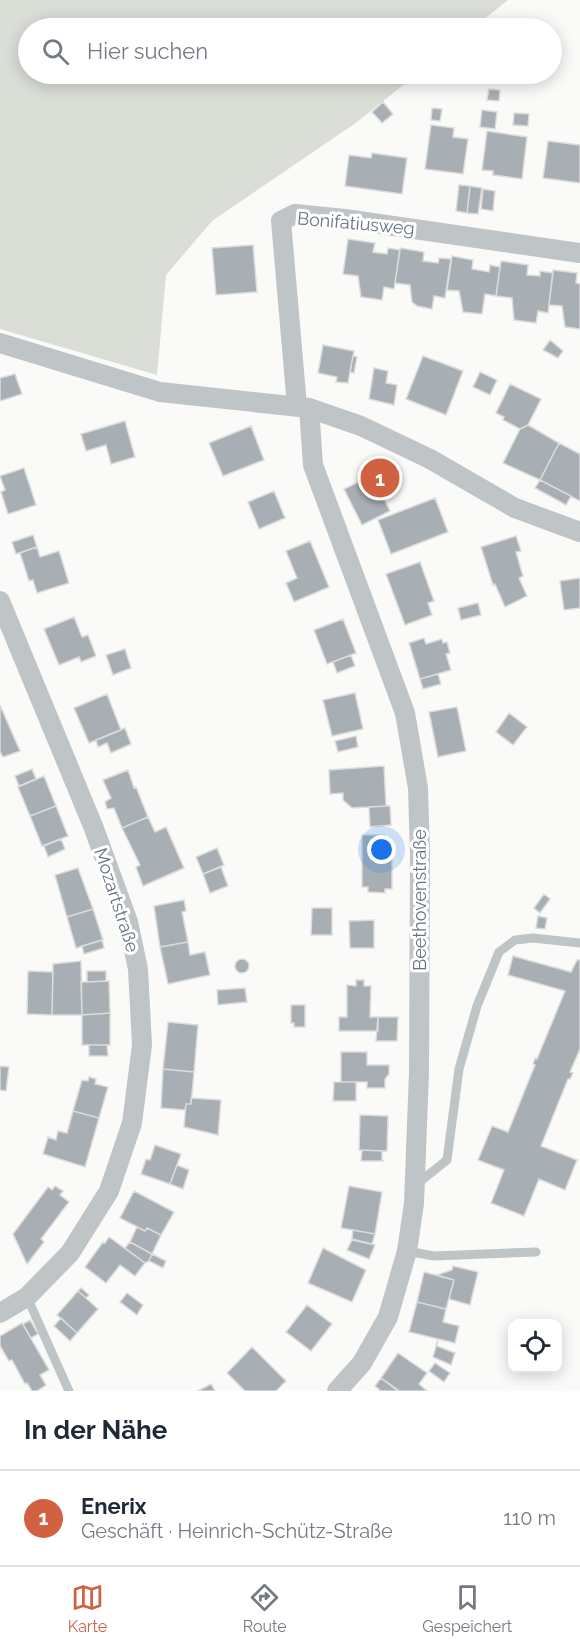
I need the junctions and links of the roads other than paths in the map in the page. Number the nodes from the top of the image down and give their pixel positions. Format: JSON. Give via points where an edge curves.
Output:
{"nodes":[{"id":1,"x":580,"y":253,"type":"edge"},
{"id":2,"x":0,"y":343,"type":"edge"},
{"id":3,"x":303,"y":407,"type":"junction"},
{"id":4,"x":580,"y":532,"type":"edge"},
{"id":5,"x":0,"y":601,"type":"edge"},
{"id":6,"x":580,"y":943,"type":"edge"},
{"id":7,"x":415,"y":1186,"type":"junction"},
{"id":8,"x":407,"y":1251,"type":"junction"},
{"id":9,"x":536,"y":1252,"type":"dead end"},
{"id":10,"x":27,"y":1297,"type":"junction"},
{"id":11,"x":0,"y":1313,"type":"edge"},
{"id":12,"x":69,"y":1391,"type":"edge"},
{"id":13,"x":337,"y":1391,"type":"edge"}],
"edges":[{"from":1,"to":3,"type":"street","name":"Bonifatiusweg","via":[[345,219],[295,214],[281,221]]},
{"from":2,"to":3,"type":"street","via":[[160,392]]},
{"from":3,"to":4,"type":"street","via":[[361,426],[420,454],[514,508]]},
{"from":3,"to":7,"type":"street","name":"Beethovenstraße","via":[[313,465],[405,713],[418,788],[420,973]]},
{"from":5,"to":10,"type":"street","name":"Mozartstraße","via":[[93,826],[128,922],[138,969],[142,1045],[132,1123],[109,1191],[70,1253]]},
{"from":6,"to":7,"type":"lane","via":[[514,940],[499,952],[477,1006],[459,1070],[447,1160]]},
{"from":7,"to":8,"type":"street","name":"Beethovenstraße"},
{"from":8,"to":9,"type":"lane","via":[[434,1256]]},
{"from":8,"to":13,"type":"street","name":"Beethovenstraße","via":[[388,1317],[362,1363]]},
{"from":10,"to":11,"type":"street","name":"Mozartstraße"},
{"from":10,"to":12,"type":"lane"}]}
